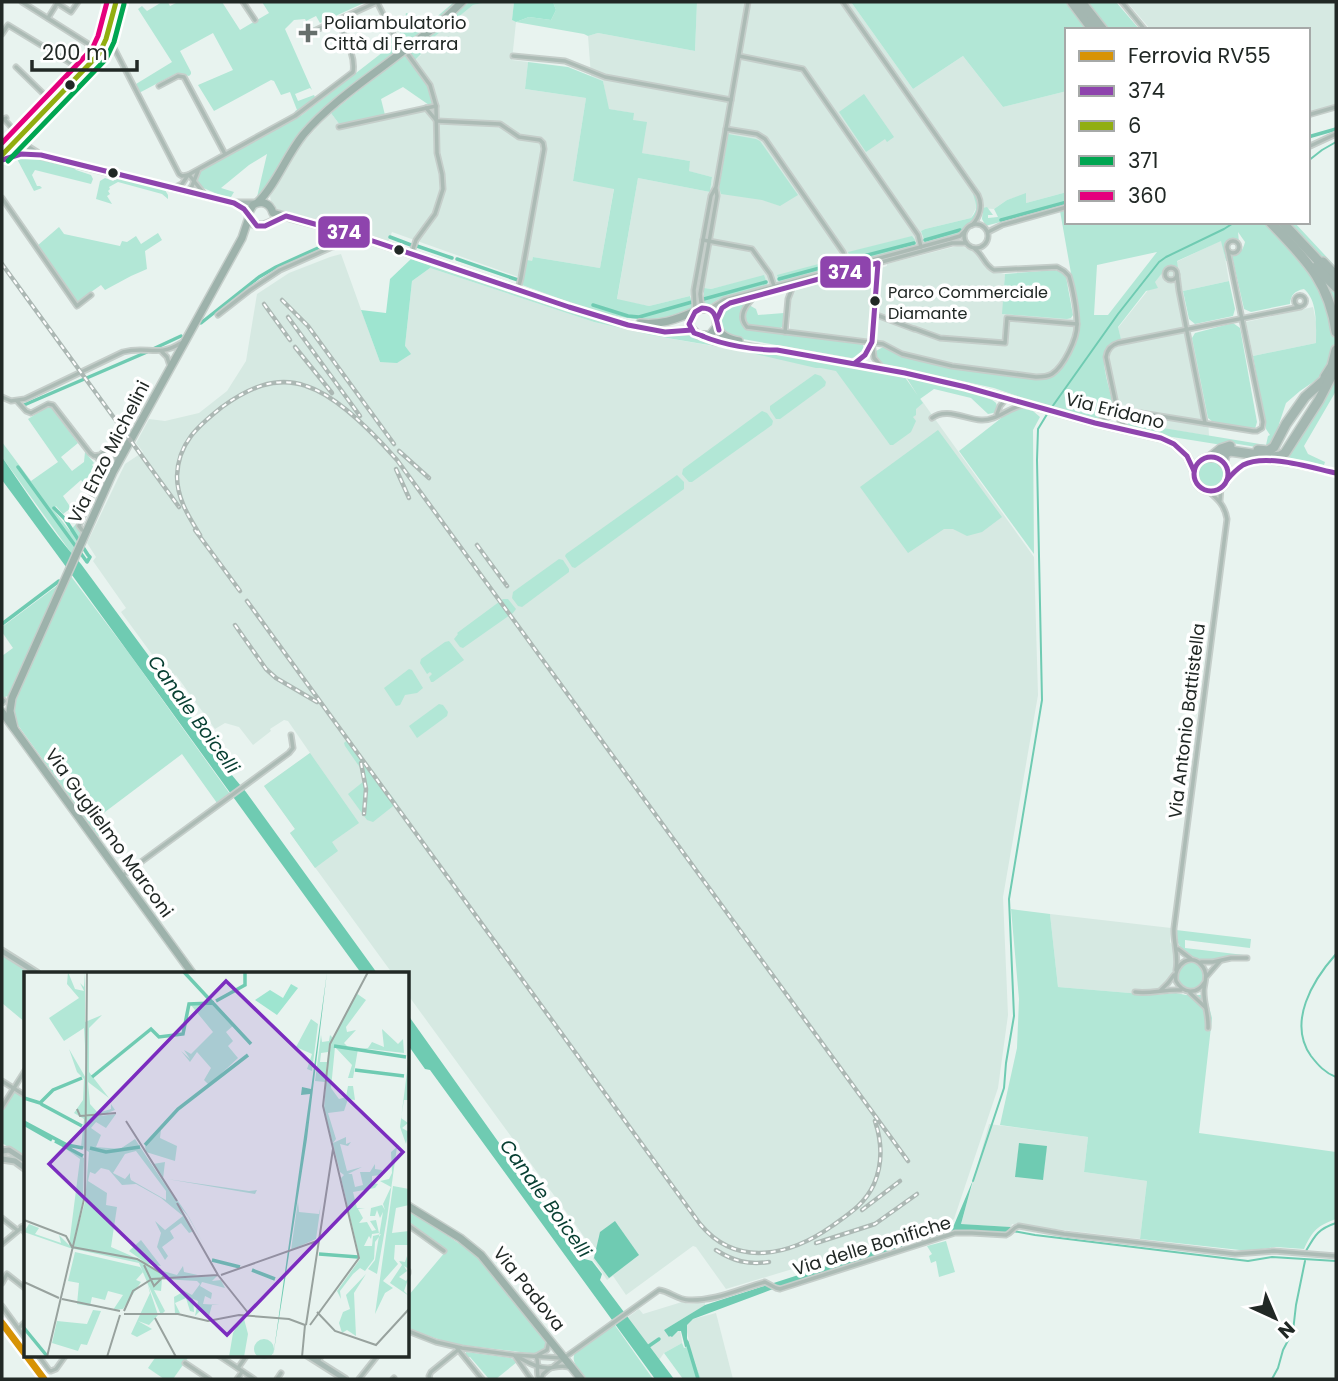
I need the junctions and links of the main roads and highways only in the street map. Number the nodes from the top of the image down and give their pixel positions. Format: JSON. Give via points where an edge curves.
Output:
{"nodes":[{"id":1,"x":114,"y":2,"type":"edge"},
{"id":2,"x":1072,"y":2,"type":"edge"},
{"id":3,"x":1081,"y":2,"type":"edge"},
{"id":4,"x":462,"y":3,"type":"edge"},
{"id":5,"x":1092,"y":28,"type":"edge"},
{"id":6,"x":1101,"y":28,"type":"edge"},
{"id":7,"x":28,"y":129,"type":"junction"},
{"id":8,"x":14,"y":143,"type":"junction"},
{"id":9,"x":27,"y":146,"type":"junction"},
{"id":10,"x":27,"y":153,"type":"junction"},
{"id":11,"x":2,"y":155,"type":"edge"},
{"id":12,"x":41,"y":155,"type":"junction"},
{"id":13,"x":2,"y":160,"type":"edge"},
{"id":14,"x":272,"y":184,"type":"junction"},
{"id":15,"x":234,"y":203,"type":"junction"},
{"id":16,"x":257,"y":203,"type":"junction"},
{"id":17,"x":271,"y":210,"type":"junction"},
{"id":18,"x":249,"y":215,"type":"junction"},
{"id":19,"x":286,"y":216,"type":"junction"},
{"id":20,"x":270,"y":222,"type":"junction"},
{"id":21,"x":1274,"y":224,"type":"edge"},
{"id":22,"x":1274,"y":224,"type":"edge"},
{"id":23,"x":1284,"y":224,"type":"edge"},
{"id":24,"x":259,"y":226,"type":"junction"},
{"id":25,"x":242,"y":238,"type":"junction"},
{"id":26,"x":1336,"y":277,"type":"edge"},
{"id":27,"x":1336,"y":287,"type":"edge"},
{"id":28,"x":695,"y":311,"type":"junction"},
{"id":29,"x":608,"y":318,"type":"junction"},
{"id":30,"x":717,"y":323,"type":"junction"},
{"id":31,"x":692,"y":330,"type":"junction"},
{"id":32,"x":1336,"y":332,"type":"edge"},
{"id":33,"x":702,"y":336,"type":"junction"},
{"id":34,"x":777,"y":350,"type":"junction"},
{"id":35,"x":1336,"y":350,"type":"edge"},
{"id":36,"x":1335,"y":374,"type":"edge"},
{"id":37,"x":1323,"y":380,"type":"junction"},
{"id":38,"x":1270,"y":450,"type":"junction"},
{"id":39,"x":1187,"y":456,"type":"junction"},
{"id":40,"x":1207,"y":458,"type":"junction"},
{"id":41,"x":1223,"y":463,"type":"junction"},
{"id":42,"x":1237,"y":469,"type":"junction"},
{"id":43,"x":1194,"y":471,"type":"junction"},
{"id":44,"x":1336,"y":473,"type":"edge"},
{"id":45,"x":1227,"y":480,"type":"junction"},
{"id":46,"x":4,"y":704,"type":"edge"},
{"id":47,"x":13,"y":728,"type":"junction"},
{"id":48,"x":2,"y":951,"type":"edge"},
{"id":49,"x":35,"y":972,"type":"edge"},
{"id":50,"x":191,"y":972,"type":"edge"},
{"id":51,"x":6,"y":1149,"type":"edge"},
{"id":52,"x":2,"y":1159,"type":"edge"},
{"id":53,"x":10,"y":1159,"type":"junction"},
{"id":54,"x":24,"y":1160,"type":"edge"},
{"id":55,"x":24,"y":1168,"type":"edge"},
{"id":56,"x":410,"y":1207,"type":"edge"},
{"id":57,"x":309,"y":1356,"type":"edge"},
{"id":58,"x":314,"y":1356,"type":"edge"},
{"id":59,"x":318,"y":1361,"type":"junction"},
{"id":60,"x":345,"y":1379,"type":"edge"},
{"id":61,"x":581,"y":1379,"type":"edge"}],
"edges":[{"from":1,"to":7,"type":"main road","via":[[100,52]]},
{"from":2,"to":5,"type":"highway"},
{"from":3,"to":6,"type":"highway"},
{"from":4,"to":14,"type":"main road","bridge":true,"via":[[312,126]]},
{"from":7,"to":8,"type":"main road"},
{"from":7,"to":9,"type":"main road"},
{"from":8,"to":9,"type":"main road"},
{"from":8,"to":10,"type":"main road"},
{"from":8,"to":11,"type":"main road"},
{"from":9,"to":12,"type":"main road"},
{"from":10,"to":12,"type":"main road"},
{"from":10,"to":13,"type":"main road"},
{"from":12,"to":15,"type":"main road"},
{"from":14,"to":16,"type":"main road"},
{"from":14,"to":17,"type":"main road"},
{"from":15,"to":16,"type":"main road"},
{"from":15,"to":18,"type":"main road"},
{"from":16,"to":17,"type":"main road","via":[[265,203]]},
{"from":16,"to":18,"type":"main road"},
{"from":17,"to":19,"type":"main road"},
{"from":17,"to":20,"type":"main road"},
{"from":18,"to":24,"type":"main road"},
{"from":18,"to":25,"type":"main road","name":"Via Enzo Michelini"},
{"from":19,"to":20,"type":"main road"},
{"from":19,"to":29,"type":"main road","via":[[412,251]]},
{"from":20,"to":24,"type":"main road"},
{"from":21,"to":27,"type":"highway"},
{"from":22,"to":32,"type":"highway","via":[[1319,279]]},
{"from":23,"to":26,"type":"highway"},
{"from":24,"to":25,"type":"main road","name":"Via Enzo Michelini"},
{"from":25,"to":46,"type":"main road","name":"Via Enzo Michelini","via":[[129,440],[17,687]]},
{"from":28,"to":29,"type":"main road","via":[[654,324]]},
{"from":28,"to":30,"type":"main road","name":"Via Eridano","via":[[707,309],[716,315]]},
{"from":28,"to":31,"type":"main road","via":[[690,320]]},
{"from":29,"to":31,"type":"main road","via":[[661,331]]},
{"from":30,"to":33,"type":"main road","via":[[710,335]]},
{"from":30,"to":34,"type":"main road","name":"Via Eridano","via":[[726,337]]},
{"from":31,"to":33,"type":"main road","name":"Via Eridano"},
{"from":33,"to":34,"type":"main road","name":"Via Eridano"},
{"from":34,"to":39,"type":"main road","name":"Via Eridano","via":[[929,378],[1168,440]]},
{"from":35,"to":37,"type":"highway"},
{"from":36,"to":37,"type":"highway"},
{"from":36,"to":38,"type":"highway","via":[[1295,427]]},
{"from":36,"to":41,"type":"highway","via":[[1283,455],[1230,450]]},
{"from":37,"to":38,"type":"highway","via":[[1301,401]]},
{"from":38,"to":40,"type":"highway","via":[[1227,446]]},
{"from":39,"to":40,"type":"main road","name":"Via Eridano"},
{"from":39,"to":43,"type":"main road"},
{"from":40,"to":41,"type":"main road","name":"Via Eridano"},
{"from":40,"to":43,"type":"main road"},
{"from":41,"to":42,"type":"main road","name":"Via Eridano"},
{"from":41,"to":45,"type":"main road"},
{"from":42,"to":44,"type":"main road","via":[[1270,462]]},
{"from":42,"to":45,"type":"main road"},
{"from":43,"to":45,"type":"main road","via":[[1196,484],[1208,491],[1221,488]]},
{"from":46,"to":47,"type":"main road","name":"Via Guglielmo Marconi"},
{"from":46,"to":47,"type":"main road","name":"Via Enzo Michelini"},
{"from":47,"to":50,"type":"main road","name":"Via Guglielmo Marconi"},
{"from":48,"to":49,"type":"main road"},
{"from":51,"to":53,"type":"main road"},
{"from":51,"to":54,"type":"main road"},
{"from":52,"to":53,"type":"main road"},
{"from":53,"to":55,"type":"main road"},
{"from":56,"to":61,"type":"main road","name":"Via Padova","via":[[478,1252]]},
{"from":57,"to":59,"type":"main road"},
{"from":58,"to":59,"type":"main road"},
{"from":59,"to":60,"type":"main road"}]}
